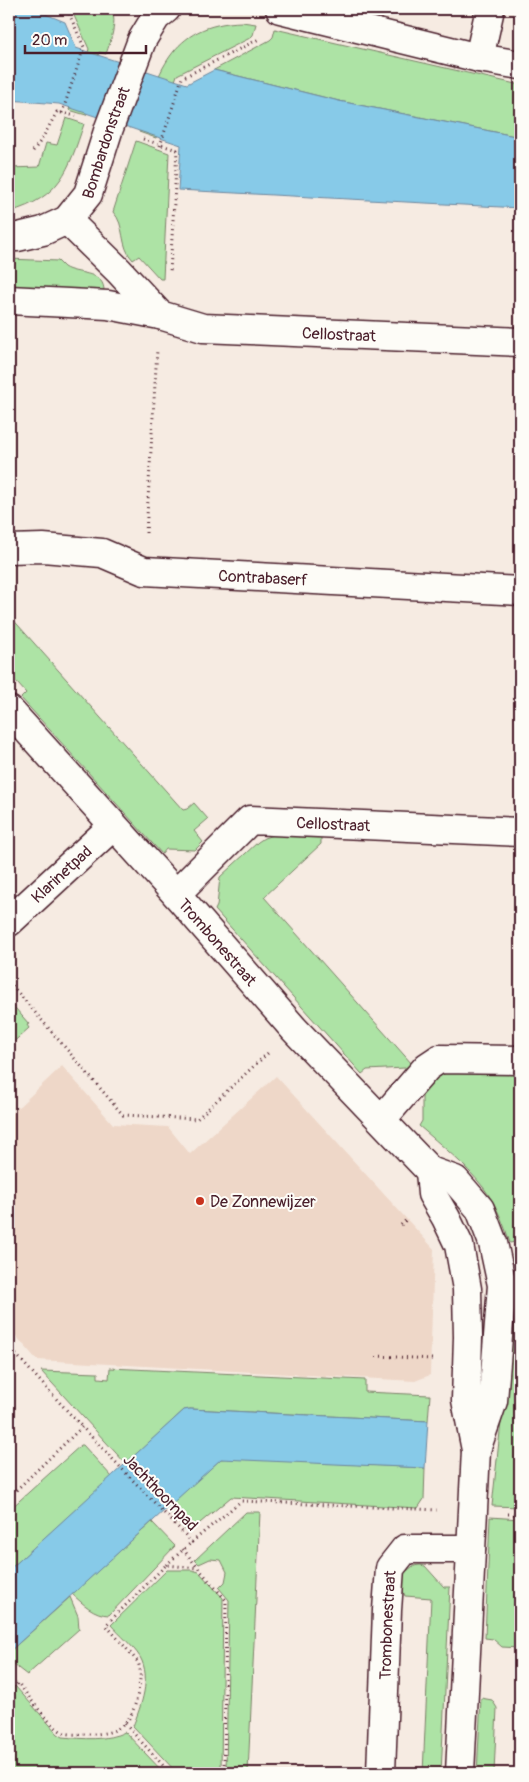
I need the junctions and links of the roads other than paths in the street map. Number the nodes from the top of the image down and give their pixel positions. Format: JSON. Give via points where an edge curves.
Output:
{"nodes":[{"id":1,"x":280,"y":9,"type":"edge"},
{"id":2,"x":490,"y":9,"type":"edge"},
{"id":3,"x":157,"y":11,"type":"edge"},
{"id":4,"x":479,"y":58,"type":"junction"},
{"id":5,"x":520,"y":65,"type":"edge"},
{"id":6,"x":67,"y":220,"type":"junction"},
{"id":7,"x":9,"y":237,"type":"edge"},
{"id":8,"x":9,"y":300,"type":"edge"},
{"id":9,"x":160,"y":315,"type":"junction"},
{"id":10,"x":520,"y":342,"type":"edge"},
{"id":11,"x":9,"y":549,"type":"edge"},
{"id":12,"x":520,"y":590,"type":"edge"},
{"id":13,"x":9,"y":710,"type":"edge"},
{"id":14,"x":113,"y":826,"type":"junction"},
{"id":15,"x":520,"y":832,"type":"edge"},
{"id":16,"x":176,"y":894,"type":"junction"},
{"id":17,"x":9,"y":922,"type":"edge"},
{"id":18,"x":520,"y":1060,"type":"edge"},
{"id":19,"x":382,"y":1120,"type":"junction"},
{"id":20,"x":471,"y":1549,"type":"junction"},
{"id":21,"x":381,"y":1773,"type":"edge"},
{"id":22,"x":460,"y":1773,"type":"edge"}],
"edges":[{"from":1,"to":4,"type":"street"},
{"from":2,"to":4,"type":"street"},
{"from":3,"to":6,"type":"street","name":"Bombardonstraat","via":[[133,61],[88,194]]},
{"from":4,"to":5,"type":"street"},
{"from":6,"to":7,"type":"street","name":"Bombardonstraat","via":[[43,231]]},
{"from":6,"to":9,"type":"street"},
{"from":8,"to":9,"type":"street","name":"Cellostraat","via":[[108,306]]},
{"from":9,"to":10,"type":"street","name":"Cellostraat","via":[[203,328]]},
{"from":11,"to":12,"type":"street","name":"Contrabaserf","via":[[102,553],[144,571]]},
{"from":13,"to":14,"type":"street","name":"Trombonestraat"},
{"from":14,"to":16,"type":"street","name":"Trombonestraat"},
{"from":14,"to":17,"type":"street","name":"Klarinetpad"},
{"from":15,"to":16,"type":"street","name":"Cellostraat","via":[[250,820]]},
{"from":16,"to":19,"type":"street","name":"Trombonestraat","via":[[294,1029]]},
{"from":18,"to":19,"type":"street","via":[[439,1059],[427,1067]]},
{"from":19,"to":20,"type":"street","name":"Trombonestraat","via":[[430,1172],[455,1180],[480,1209],[494,1243],[502,1286],[493,1401],[476,1450]]},
{"from":20,"to":21,"type":"street","name":"Trombonestraat","via":[[406,1548],[390,1568]]},
{"from":20,"to":22,"type":"street","name":"Trombonestraat"}]}
